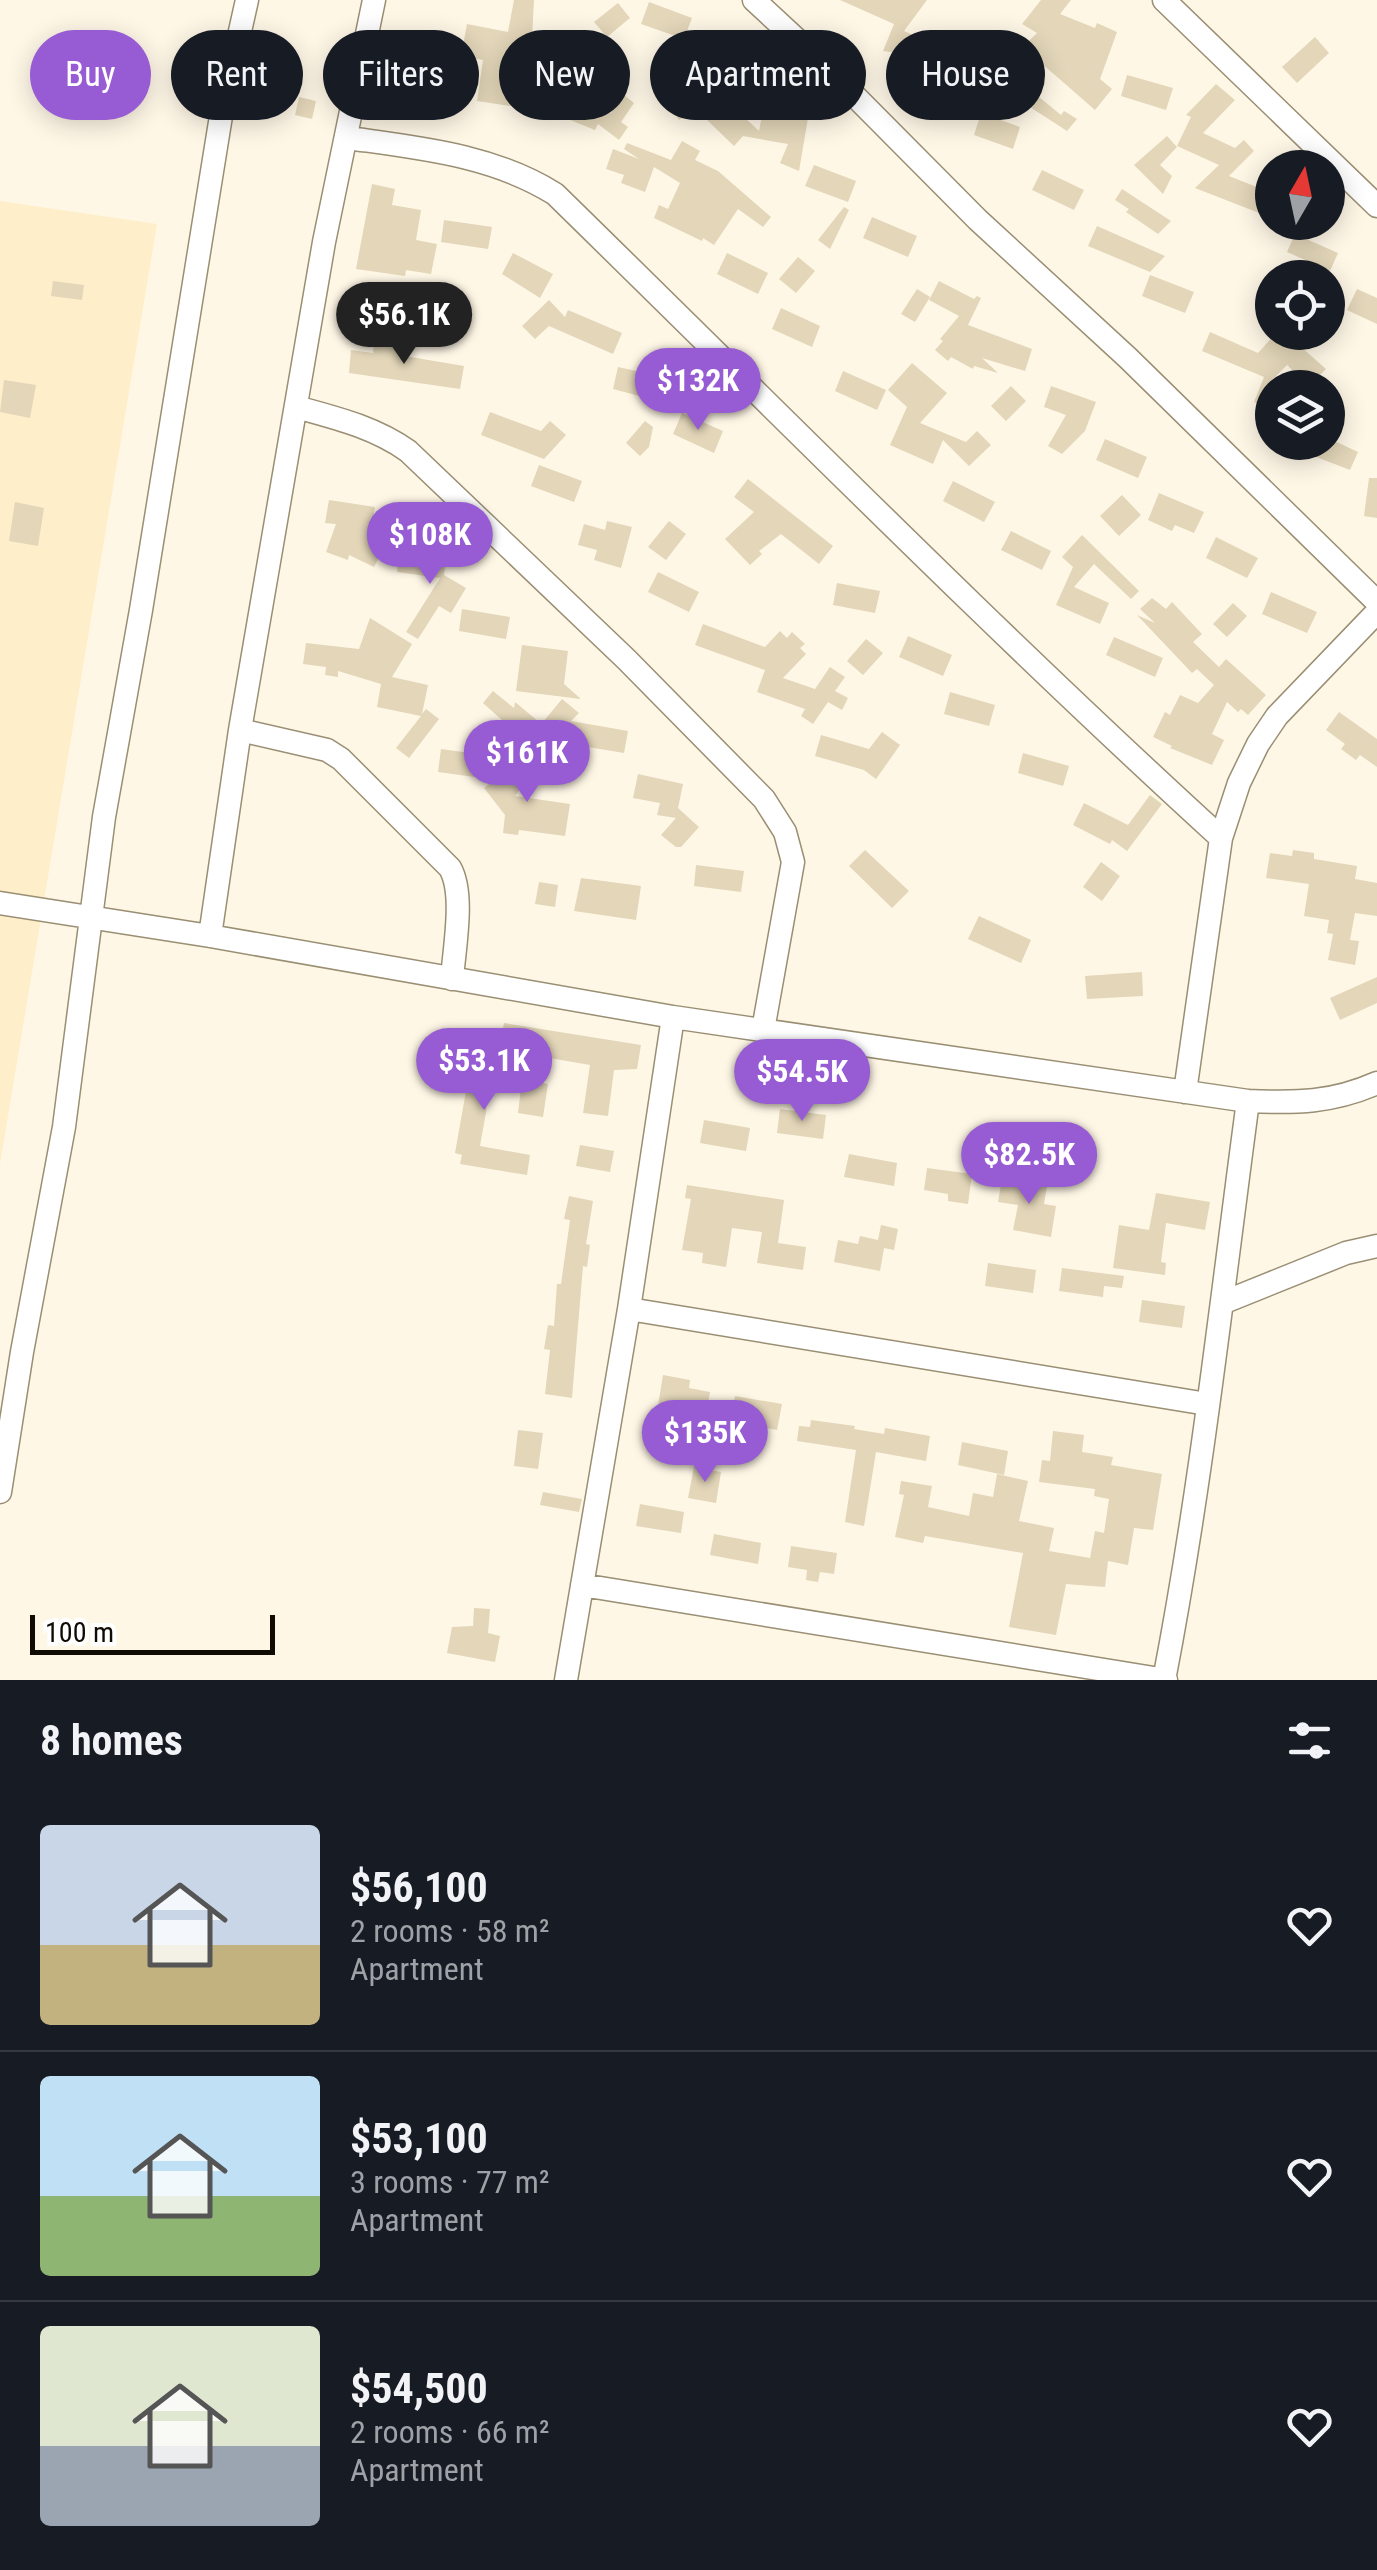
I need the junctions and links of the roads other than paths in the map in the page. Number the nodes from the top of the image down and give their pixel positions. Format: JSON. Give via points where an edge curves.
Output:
{"nodes":[{"id":1,"x":247,"y":0,"type":"edge"},
{"id":2,"x":374,"y":0,"type":"edge"},
{"id":3,"x":754,"y":0,"type":"edge"},
{"id":4,"x":1164,"y":0,"type":"edge"},
{"id":5,"x":348,"y":138,"type":"junction"},
{"id":6,"x":1377,"y":206,"type":"edge"},
{"id":7,"x":296,"y":408,"type":"junction"},
{"id":8,"x":1377,"y":602,"type":"edge"},
{"id":9,"x":1377,"y":612,"type":"edge"},
{"id":10,"x":240,"y":730,"type":"junction"},
{"id":11,"x":1222,"y":838,"type":"junction"},
{"id":12,"x":0,"y":903,"type":"edge"},
{"id":13,"x":93,"y":918,"type":"junction"},
{"id":14,"x":210,"y":936,"type":"junction"},
{"id":15,"x":452,"y":980,"type":"junction"},
{"id":16,"x":672,"y":1016,"type":"junction"},
{"id":17,"x":764,"y":1030,"type":"junction"},
{"id":18,"x":1377,"y":1083,"type":"edge"},
{"id":19,"x":1185,"y":1092,"type":"junction"},
{"id":20,"x":1347,"y":1096,"type":"junction"},
{"id":21,"x":1377,"y":1096,"type":"edge"},
{"id":22,"x":1248,"y":1101,"type":"junction"},
{"id":23,"x":1377,"y":1246,"type":"edge"},
{"id":24,"x":1222,"y":1303,"type":"junction"},
{"id":25,"x":629,"y":1309,"type":"junction"},
{"id":26,"x":1207,"y":1404,"type":"junction"},
{"id":27,"x":0,"y":1492,"type":"edge"},
{"id":28,"x":582,"y":1585,"type":"junction"},
{"id":29,"x":1008,"y":1656,"type":"junction"},
{"id":30,"x":566,"y":1680,"type":"edge"},
{"id":31,"x":1006,"y":1680,"type":"edge"},
{"id":32,"x":1165,"y":1680,"type":"edge"}],
"edges":[{"from":1,"to":13,"type":"street","via":[[221,116]]},
{"from":2,"to":5,"type":"street"},
{"from":3,"to":8,"type":"street"},
{"from":4,"to":6,"type":"street"},
{"from":5,"to":7,"type":"street"},
{"from":5,"to":11,"type":"street","via":[[486,162],[555,194],[793,431]]},
{"from":7,"to":10,"type":"street"},
{"from":7,"to":17,"type":"street","via":[[362,426],[408,451],[764,799],[786,832],[793,862]]},
{"from":9,"to":11,"type":"street","via":[[1277,716],[1239,784]]},
{"from":10,"to":14,"type":"street"},
{"from":10,"to":15,"type":"street","via":[[342,758],[450,868],[458,894]]},
{"from":11,"to":19,"type":"street"},
{"from":12,"to":13,"type":"street"},
{"from":13,"to":14,"type":"street"},
{"from":13,"to":27,"type":"street"},
{"from":14,"to":15,"type":"street"},
{"from":15,"to":16,"type":"street"},
{"from":16,"to":17,"type":"street"},
{"from":16,"to":25,"type":"street"},
{"from":17,"to":19,"type":"street"},
{"from":18,"to":20,"type":"street"},
{"from":19,"to":22,"type":"street"},
{"from":20,"to":21,"type":"street"},
{"from":20,"to":22,"type":"street"},
{"from":22,"to":24,"type":"street"},
{"from":23,"to":24,"type":"street","via":[[1346,1252]]},
{"from":24,"to":26,"type":"street"},
{"from":25,"to":26,"type":"street"},
{"from":25,"to":28,"type":"street"},
{"from":26,"to":32,"type":"street"},
{"from":28,"to":29,"type":"street"},
{"from":28,"to":30,"type":"street"},
{"from":29,"to":31,"type":"street"},
{"from":29,"to":32,"type":"street"}]}
